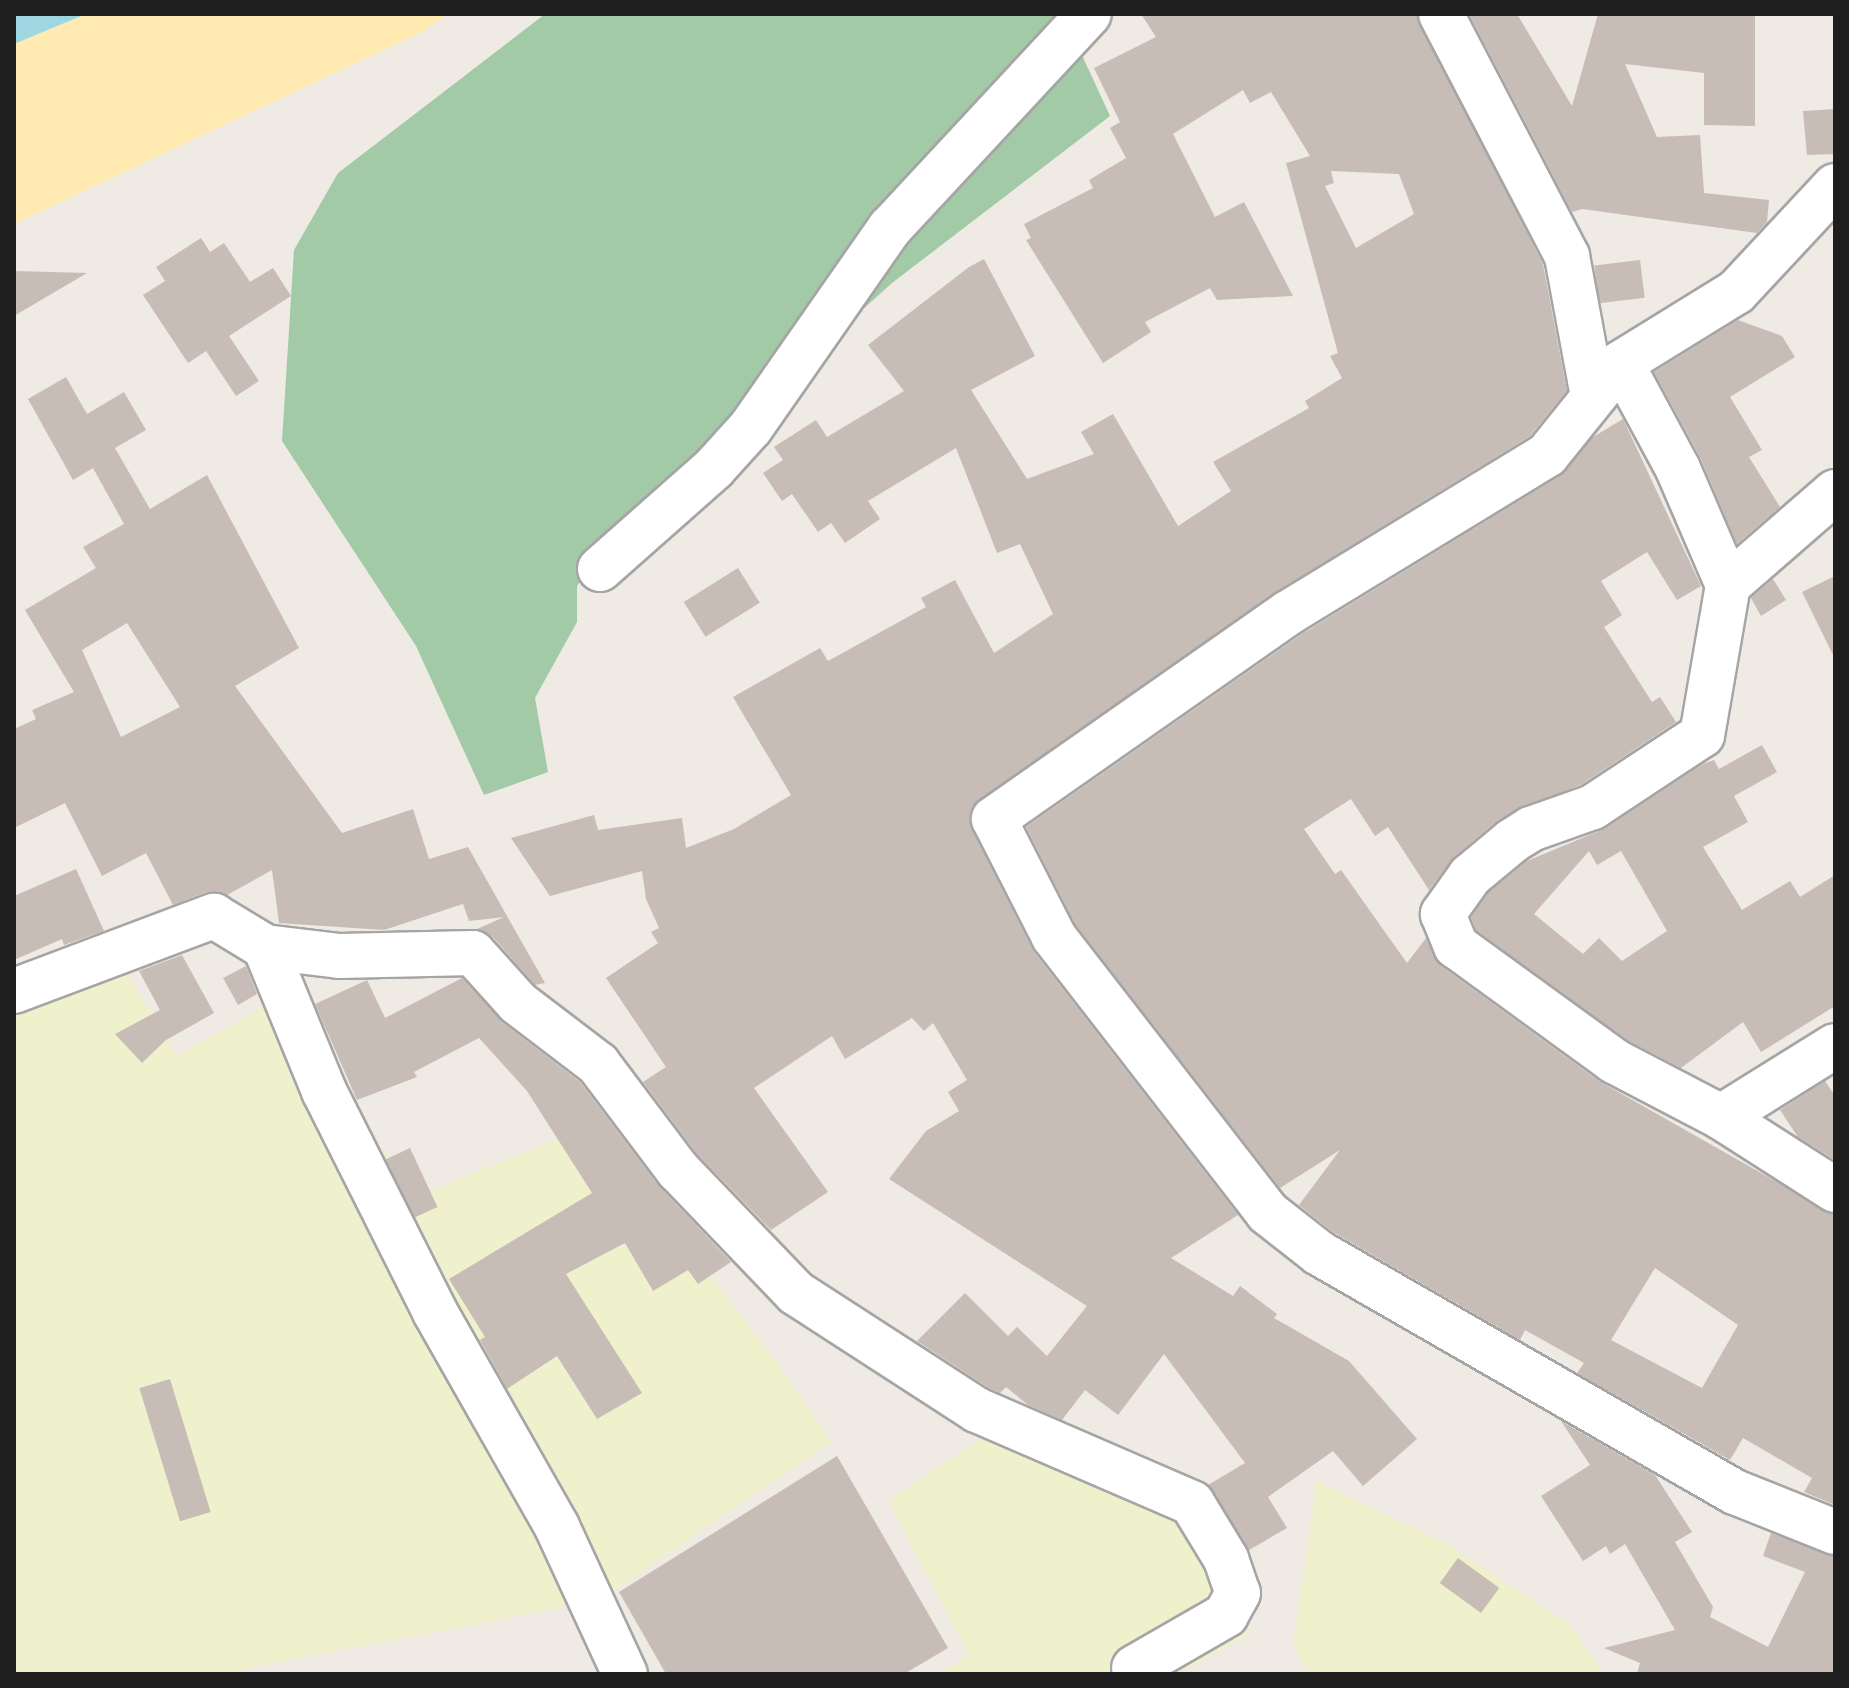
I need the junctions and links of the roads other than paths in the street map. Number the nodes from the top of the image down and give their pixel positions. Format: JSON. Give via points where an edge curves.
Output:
{"nodes":[{"id":1,"x":1089,"y":14,"type":"edge"},
{"id":2,"x":1441,"y":14,"type":"edge"},
{"id":3,"x":1835,"y":186,"type":"edge"},
{"id":4,"x":1621,"y":363,"type":"junction"},
{"id":5,"x":1593,"y":396,"type":"junction"},
{"id":6,"x":1835,"y":492,"type":"edge"},
{"id":7,"x":600,"y":569,"type":"dead end"},
{"id":8,"x":1728,"y":585,"type":"junction"},
{"id":9,"x":265,"y":947,"type":"junction"},
{"id":10,"x":14,"y":991,"type":"edge"},
{"id":11,"x":1835,"y":1046,"type":"edge"},
{"id":12,"x":1721,"y":1117,"type":"junction"},
{"id":13,"x":1835,"y":1190,"type":"edge"},
{"id":14,"x":1835,"y":1532,"type":"edge"},
{"id":15,"x":1131,"y":1672,"type":"edge"},
{"id":16,"x":625,"y":1674,"type":"edge"}],
"edges":[{"from":1,"to":7,"type":"street","via":[[890,228],[733,448]]},
{"from":2,"to":5,"type":"street","via":[[1567,256]]},
{"from":3,"to":4,"type":"street","via":[[1736,292]]},
{"from":4,"to":5,"type":"street"},
{"from":4,"to":8,"type":"street","via":[[1678,469]]},
{"from":5,"to":14,"type":"street","via":[[1547,455],[1288,613],[994,819],[1054,937],[1268,1213],[1319,1253],[1735,1492]]},
{"from":6,"to":8,"type":"street"},
{"from":8,"to":12,"type":"street","via":[[1702,735],[1593,807],[1512,841],[1470,876],[1443,914],[1456,946],[1468,955],[1614,1061]]},
{"from":9,"to":10,"type":"street","via":[[214,916]]},
{"from":9,"to":15,"type":"street","via":[[339,956],[473,953],[518,1003],[598,1064],[678,1170],[796,1293],[977,1410],[1192,1503],[1226,1559],[1238,1593],[1226,1615]]},
{"from":9,"to":16,"type":"street","via":[[324,1091],[435,1312],[557,1527]]},
{"from":11,"to":12,"type":"street"},
{"from":12,"to":13,"type":"street"}]}
